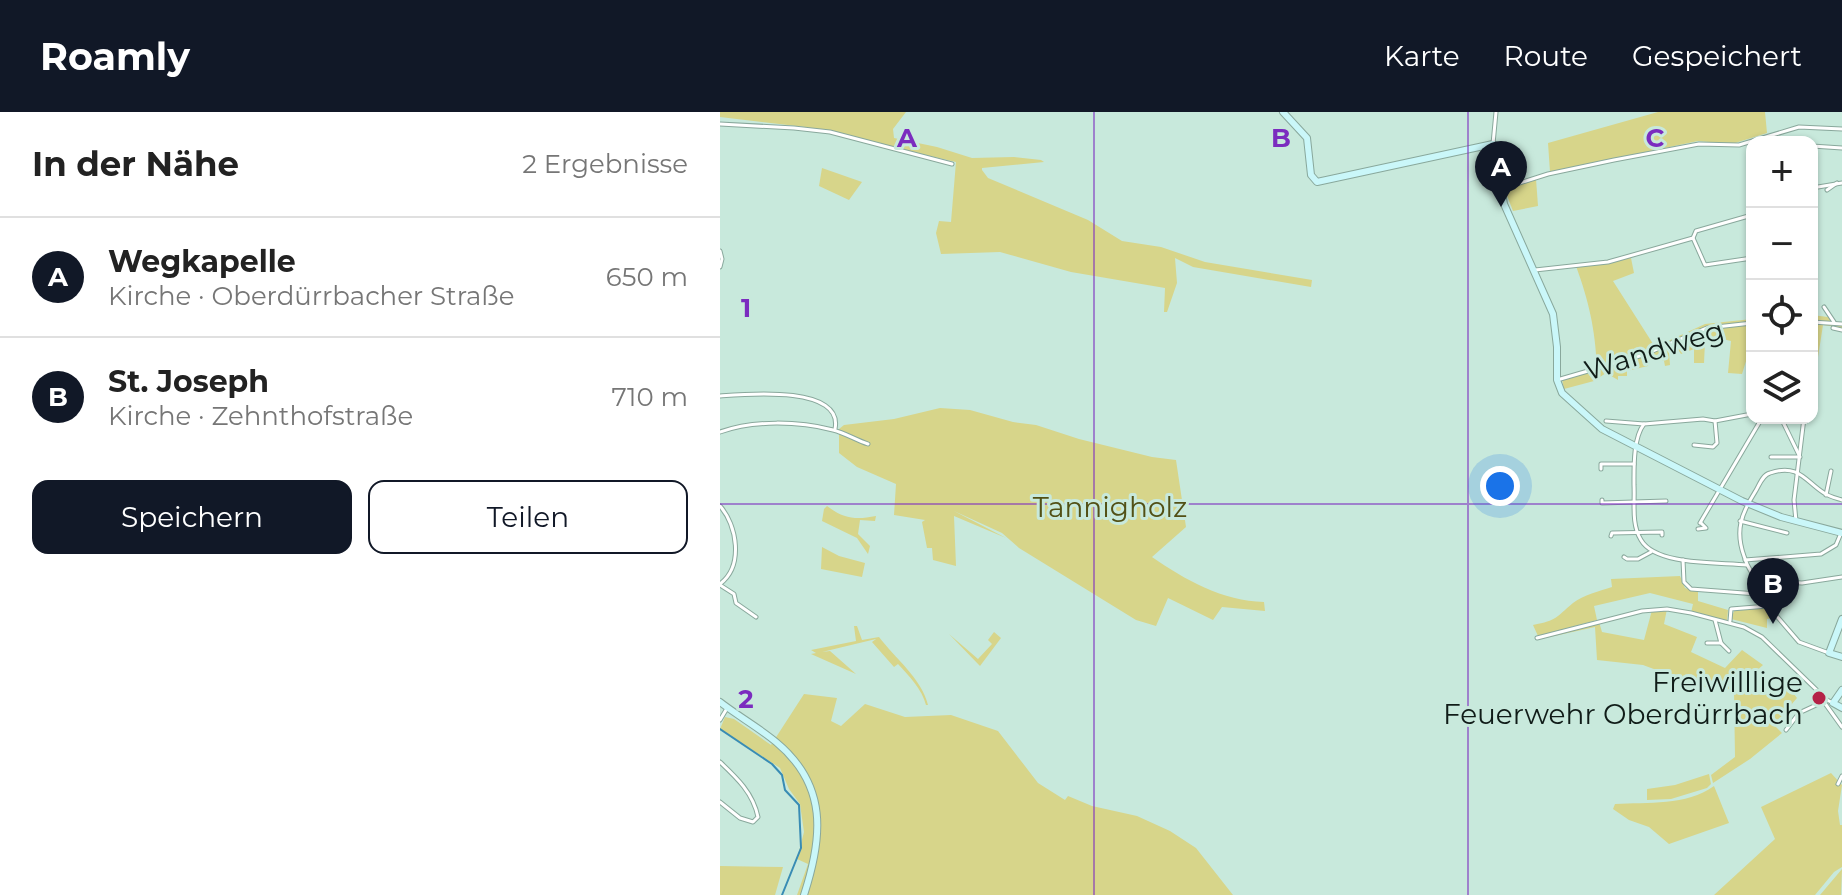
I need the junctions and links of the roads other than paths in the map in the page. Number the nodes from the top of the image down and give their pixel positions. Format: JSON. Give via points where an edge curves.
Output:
{"nodes":[{"id":1,"x":1283,"y":112,"type":"edge"},
{"id":2,"x":1496,"y":112,"type":"edge"},
{"id":3,"x":720,"y":124,"type":"edge"},
{"id":4,"x":1842,"y":129,"type":"edge"},
{"id":5,"x":1493,"y":144,"type":"junction"},
{"id":6,"x":1818,"y":146,"type":"edge"},
{"id":7,"x":1842,"y":148,"type":"edge"},
{"id":8,"x":952,"y":164,"type":"dead end"},
{"id":9,"x":1840,"y":183,"type":"edge"},
{"id":10,"x":1818,"y":187,"type":"edge"},
{"id":11,"x":1500,"y":189,"type":"junction"},
{"id":12,"x":1827,"y":190,"type":"dead end"},
{"id":13,"x":1746,"y":217,"type":"edge"},
{"id":14,"x":1693,"y":238,"type":"junction"},
{"id":15,"x":720,"y":251,"type":"edge"},
{"id":16,"x":1746,"y":259,"type":"edge"},
{"id":17,"x":720,"y":267,"type":"edge"},
{"id":18,"x":1534,"y":270,"type":"junction"},
{"id":19,"x":1824,"y":307,"type":"dead end"},
{"id":20,"x":1818,"y":323,"type":"edge"},
{"id":21,"x":1746,"y":324,"type":"edge"},
{"id":22,"x":1842,"y":324,"type":"edge"},
{"id":23,"x":1833,"y":325,"type":"junction"},
{"id":24,"x":1842,"y":330,"type":"edge"},
{"id":25,"x":1557,"y":380,"type":"junction"},
{"id":26,"x":720,"y":396,"type":"edge"},
{"id":27,"x":1746,"y":415,"type":"edge"},
{"id":28,"x":1606,"y":421,"type":"dead end"},
{"id":29,"x":1715,"y":421,"type":"junction"},
{"id":30,"x":1644,"y":424,"type":"junction"},
{"id":31,"x":1758,"y":424,"type":"edge"},
{"id":32,"x":1784,"y":424,"type":"edge"},
{"id":33,"x":1803,"y":424,"type":"edge"},
{"id":34,"x":836,"y":428,"type":"junction"},
{"id":35,"x":720,"y":432,"type":"edge"},
{"id":36,"x":868,"y":444,"type":"dead end"},
{"id":37,"x":1694,"y":445,"type":"dead end"},
{"id":38,"x":1637,"y":448,"type":"junction"},
{"id":39,"x":1771,"y":457,"type":"dead end"},
{"id":40,"x":1800,"y":457,"type":"junction"},
{"id":41,"x":1634,"y":464,"type":"junction"},
{"id":42,"x":1601,"y":469,"type":"dead end"},
{"id":43,"x":1831,"y":471,"type":"dead end"},
{"id":44,"x":1799,"y":474,"type":"junction"},
{"id":45,"x":1719,"y":489,"type":"junction"},
{"id":46,"x":1826,"y":495,"type":"junction"},
{"id":47,"x":1602,"y":500,"type":"dead end"},
{"id":48,"x":1842,"y":500,"type":"edge"},
{"id":49,"x":1666,"y":501,"type":"dead end"},
{"id":50,"x":1634,"y":504,"type":"junction"},
{"id":51,"x":1747,"y":504,"type":"junction"},
{"id":52,"x":720,"y":506,"type":"edge"},
{"id":53,"x":1740,"y":521,"type":"junction"},
{"id":54,"x":1796,"y":521,"type":"junction"},
{"id":55,"x":1700,"y":523,"type":"dead end"},
{"id":56,"x":1637,"y":532,"type":"junction"},
{"id":57,"x":1787,"y":533,"type":"dead end"},
{"id":58,"x":1842,"y":533,"type":"edge"},
{"id":59,"x":1662,"y":535,"type":"dead end"},
{"id":60,"x":1611,"y":536,"type":"dead end"},
{"id":61,"x":1651,"y":552,"type":"junction"},
{"id":62,"x":1624,"y":557,"type":"dead end"},
{"id":63,"x":1683,"y":560,"type":"junction"},
{"id":64,"x":1746,"y":562,"type":"junction"},
{"id":65,"x":1842,"y":577,"type":"edge"},
{"id":66,"x":720,"y":584,"type":"edge"},
{"id":67,"x":1768,"y":606,"type":"junction"},
{"id":68,"x":756,"y":617,"type":"dead end"},
{"id":69,"x":1842,"y":619,"type":"edge"},
{"id":70,"x":1715,"y":620,"type":"junction"},
{"id":71,"x":1730,"y":622,"type":"junction"},
{"id":72,"x":1537,"y":638,"type":"dead end"},
{"id":73,"x":1707,"y":643,"type":"dead end"},
{"id":74,"x":1721,"y":643,"type":"junction"},
{"id":75,"x":1729,"y":651,"type":"dead end"},
{"id":76,"x":1829,"y":653,"type":"junction"},
{"id":77,"x":1842,"y":657,"type":"edge"},
{"id":78,"x":1842,"y":690,"type":"edge"},
{"id":79,"x":1829,"y":693,"type":"dead end"},
{"id":80,"x":1827,"y":701,"type":"junction"},
{"id":81,"x":720,"y":702,"type":"edge"},
{"id":82,"x":728,"y":708,"type":"junction"},
{"id":83,"x":1842,"y":708,"type":"edge"},
{"id":84,"x":720,"y":720,"type":"edge"},
{"id":85,"x":1842,"y":727,"type":"edge"},
{"id":86,"x":1786,"y":730,"type":"dead end"},
{"id":87,"x":720,"y":762,"type":"edge"},
{"id":88,"x":1842,"y":776,"type":"edge"},
{"id":89,"x":1838,"y":784,"type":"dead end"},
{"id":90,"x":720,"y":802,"type":"edge"},
{"id":91,"x":804,"y":895,"type":"edge"}],
"edges":[{"from":1,"to":5,"type":"street","via":[[1307,138],[1311,175],[1317,182]]},
{"from":2,"to":5,"type":"street"},
{"from":3,"to":8,"type":"street","via":[[830,132]]},
{"from":4,"to":11,"type":"street","via":[[1799,127],[1739,145],[1687,146]]},
{"from":5,"to":11,"type":"street"},
{"from":6,"to":7,"type":"street"},
{"from":9,"to":10,"type":"street"},
{"from":9,"to":12,"type":"street"},
{"from":11,"to":18,"type":"street"},
{"from":13,"to":14,"type":"street","via":[[1696,231]]},
{"from":14,"to":16,"type":"street","via":[[1705,265]]},
{"from":14,"to":18,"type":"street","via":[[1608,262]]},
{"from":15,"to":17,"type":"street"},
{"from":18,"to":25,"type":"street","via":[[1553,314]]},
{"from":19,"to":23,"type":"street"},
{"from":20,"to":23,"type":"street"},
{"from":21,"to":25,"type":"street","name":"Wandweg","via":[[1707,328],[1643,355]]},
{"from":22,"to":23,"type":"street"},
{"from":23,"to":24,"type":"street"},
{"from":25,"to":38,"type":"street","via":[[1562,393],[1596,425]]},
{"from":26,"to":34,"type":"street","via":[[808,398],[830,407]]},
{"from":27,"to":29,"type":"street"},
{"from":28,"to":30,"type":"street"},
{"from":29,"to":30,"type":"street"},
{"from":29,"to":37,"type":"street","via":[[1717,443]]},
{"from":30,"to":38,"type":"street"},
{"from":31,"to":45,"type":"street"},
{"from":32,"to":40,"type":"street"},
{"from":33,"to":40,"type":"street"},
{"from":34,"to":35,"type":"street","via":[[779,423]]},
{"from":34,"to":36,"type":"street"},
{"from":38,"to":41,"type":"street"},
{"from":38,"to":45,"type":"street"},
{"from":39,"to":40,"type":"street"},
{"from":40,"to":44,"type":"street"},
{"from":41,"to":42,"type":"street","via":[[1601,464]]},
{"from":41,"to":50,"type":"street"},
{"from":43,"to":46,"type":"street"},
{"from":44,"to":46,"type":"street"},
{"from":44,"to":51,"type":"street","via":[[1766,474]]},
{"from":44,"to":54,"type":"street"},
{"from":45,"to":51,"type":"street"},
{"from":45,"to":55,"type":"street"},
{"from":46,"to":48,"type":"street"},
{"from":47,"to":50,"type":"street"},
{"from":49,"to":50,"type":"street"},
{"from":50,"to":56,"type":"street"},
{"from":51,"to":53,"type":"street"},
{"from":51,"to":54,"type":"street"},
{"from":52,"to":66,"type":"street","via":[[730,519],[735,547],[732,566]]},
{"from":53,"to":57,"type":"street"},
{"from":53,"to":64,"type":"street","via":[[1738,535]]},
{"from":54,"to":58,"type":"street"},
{"from":56,"to":59,"type":"street"},
{"from":56,"to":60,"type":"street"},
{"from":56,"to":61,"type":"street"},
{"from":58,"to":64,"type":"street","via":[[1836,545],[1821,554]]},
{"from":61,"to":62,"type":"street","via":[[1638,559]]},
{"from":61,"to":63,"type":"street"},
{"from":63,"to":64,"type":"street"},
{"from":63,"to":67,"type":"street","via":[[1684,582],[1691,589],[1757,594]]},
{"from":64,"to":65,"type":"street","via":[[1765,582]]},
{"from":66,"to":68,"type":"street"},
{"from":67,"to":71,"type":"street","via":[[1731,609]]},
{"from":67,"to":76,"type":"street","via":[[1799,642]]},
{"from":69,"to":76,"type":"street"},
{"from":70,"to":71,"type":"street"},
{"from":70,"to":72,"type":"street","via":[[1657,609]]},
{"from":70,"to":74,"type":"street"},
{"from":71,"to":80,"type":"street","via":[[1772,644]]},
{"from":73,"to":74,"type":"street"},
{"from":74,"to":75,"type":"street"},
{"from":76,"to":77,"type":"street"},
{"from":78,"to":80,"type":"street"},
{"from":79,"to":80,"type":"street"},
{"from":80,"to":83,"type":"street"},
{"from":80,"to":85,"type":"street"},
{"from":80,"to":86,"type":"street","via":[[1799,713]]},
{"from":81,"to":82,"type":"street"},
{"from":82,"to":84,"type":"street"},
{"from":82,"to":91,"type":"street","via":[[766,735],[809,785],[818,847]]},
{"from":87,"to":90,"type":"street","via":[[744,786],[758,817],[747,822]]},
{"from":88,"to":89,"type":"street"}]}
